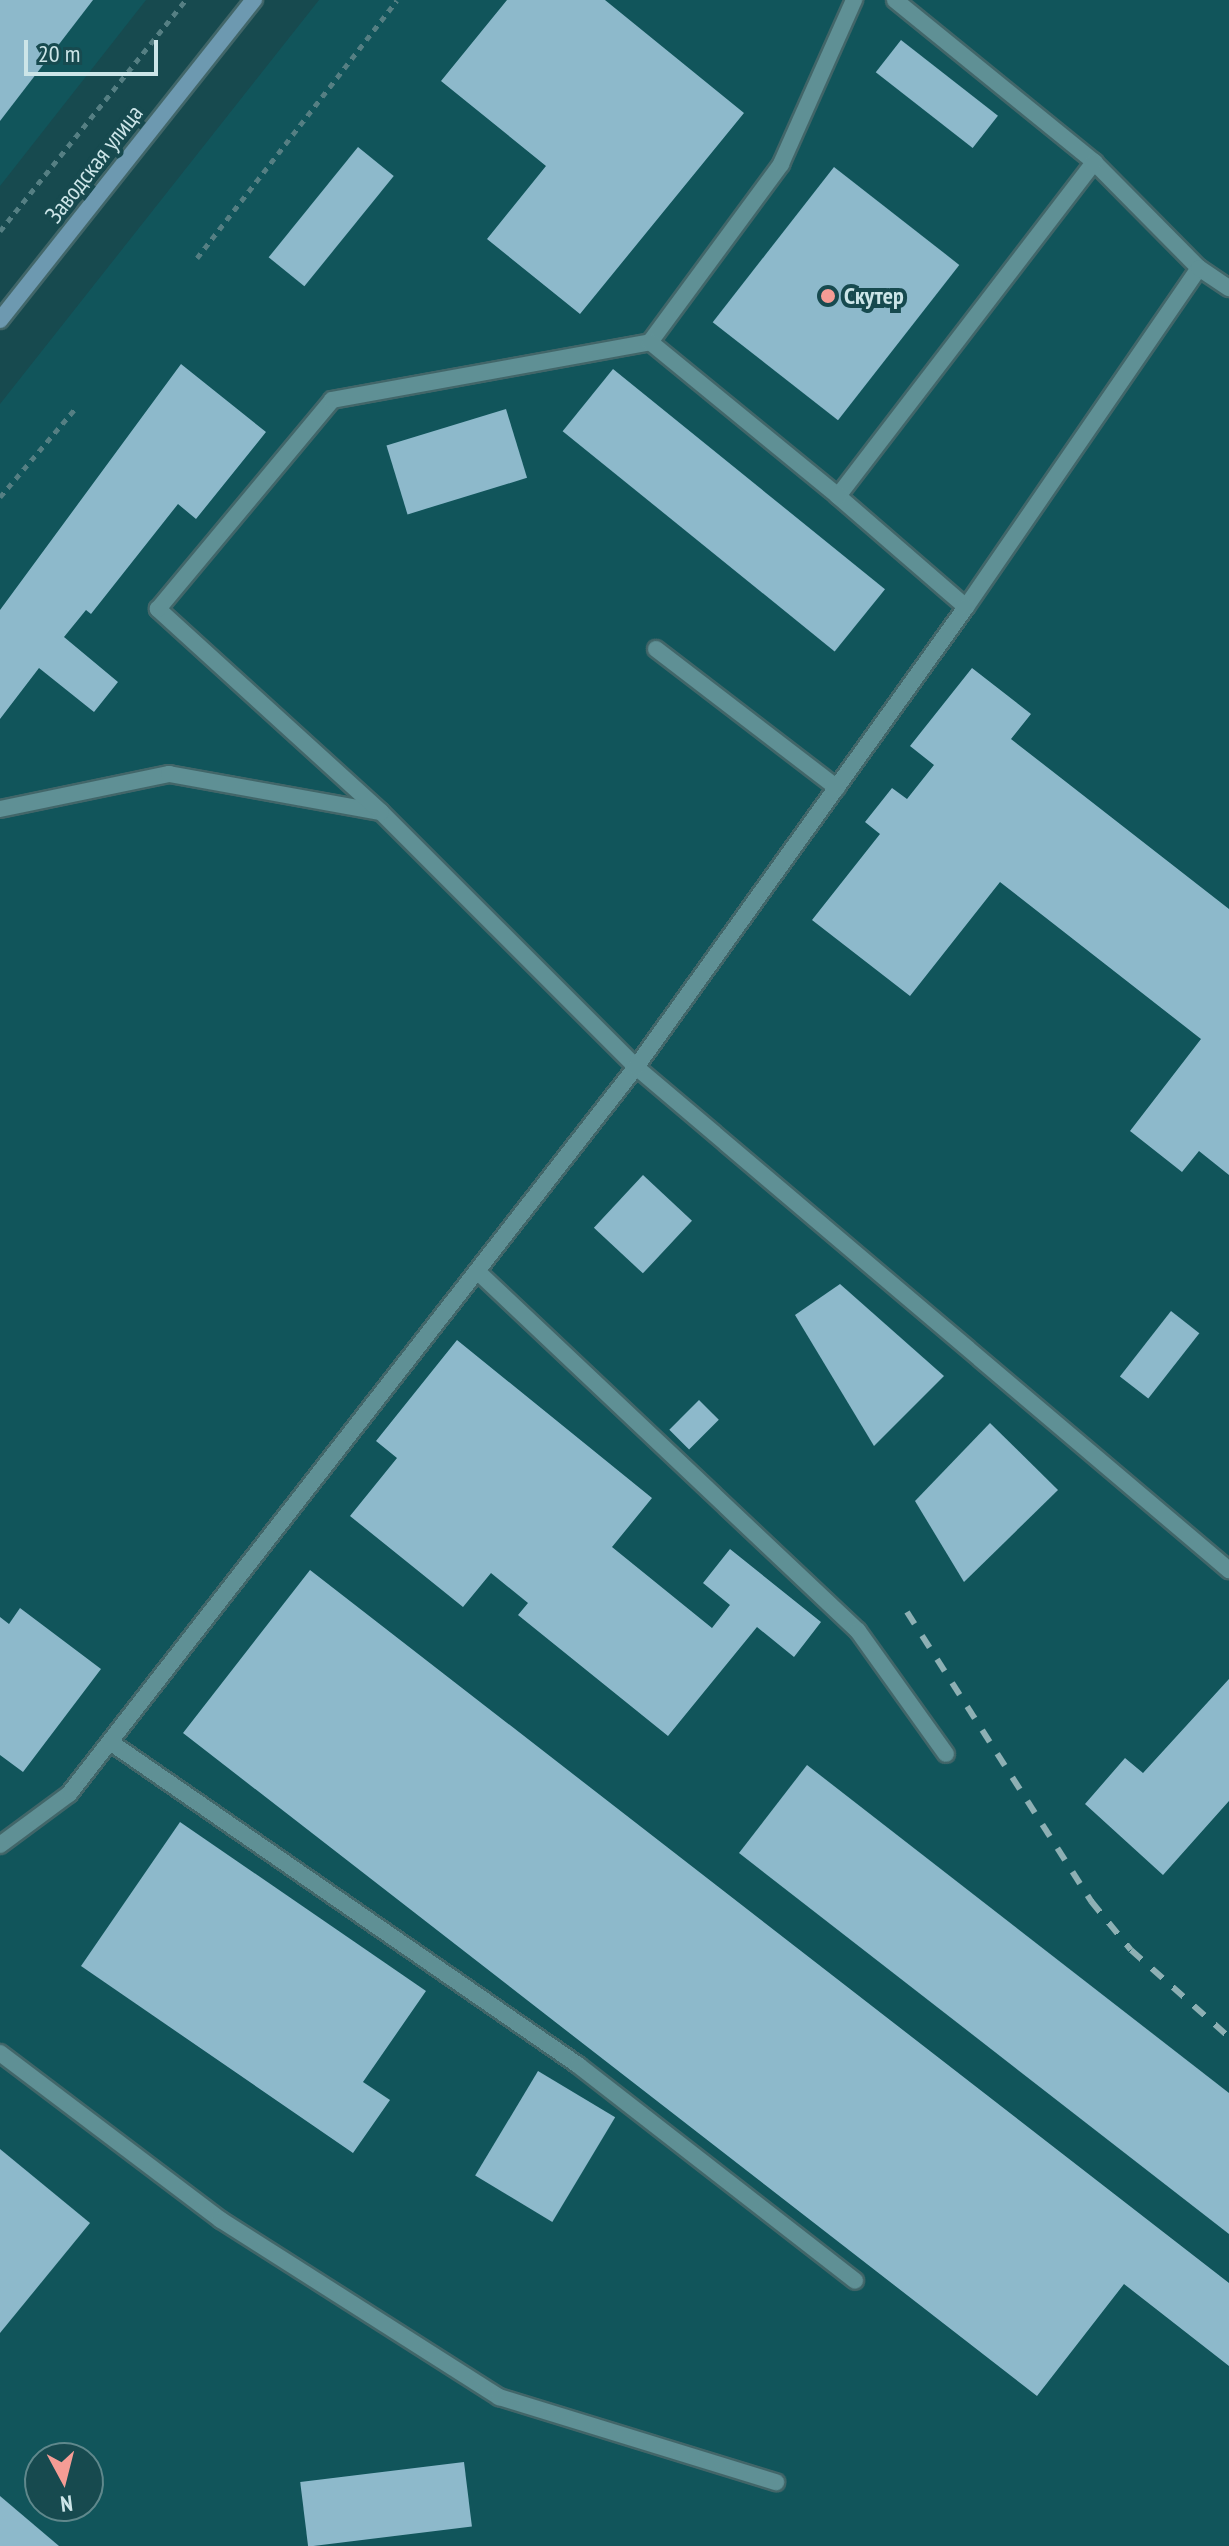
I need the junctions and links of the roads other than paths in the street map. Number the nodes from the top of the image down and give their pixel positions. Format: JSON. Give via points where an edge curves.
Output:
{"nodes":[{"id":1,"x":254,"y":0,"type":"edge"},
{"id":2,"x":854,"y":0,"type":"edge"},
{"id":3,"x":895,"y":0,"type":"edge"},
{"id":4,"x":1094,"y":162,"type":"junction"},
{"id":5,"x":1199,"y":268,"type":"junction"},
{"id":6,"x":1229,"y":288,"type":"edge"},
{"id":7,"x":0,"y":320,"type":"edge"},
{"id":8,"x":650,"y":342,"type":"junction"},
{"id":9,"x":838,"y":496,"type":"junction"},
{"id":10,"x":966,"y":607,"type":"junction"},
{"id":11,"x":656,"y":649,"type":"dead end"},
{"id":12,"x":837,"y":788,"type":"junction"},
{"id":13,"x":0,"y":809,"type":"edge"},
{"id":14,"x":381,"y":812,"type":"junction"},
{"id":15,"x":636,"y":1067,"type":"junction"},
{"id":16,"x":477,"y":1271,"type":"junction"},
{"id":17,"x":1229,"y":1570,"type":"edge"},
{"id":18,"x":110,"y":1742,"type":"junction"},
{"id":19,"x":946,"y":1754,"type":"dead end"},
{"id":20,"x":0,"y":1845,"type":"edge"},
{"id":21,"x":0,"y":2053,"type":"edge"},
{"id":22,"x":855,"y":2281,"type":"dead end"},
{"id":23,"x":776,"y":2482,"type":"dead end"}],
"edges":[{"from":1,"to":7,"type":"main road","name":"Заводская улица"},
{"from":2,"to":8,"type":"lane","via":[[781,164]]},
{"from":3,"to":4,"type":"lane"},
{"from":4,"to":5,"type":"lane"},
{"from":4,"to":9,"type":"lane"},
{"from":5,"to":6,"type":"lane"},
{"from":5,"to":10,"type":"lane"},
{"from":8,"to":9,"type":"lane"},
{"from":8,"to":14,"type":"lane","via":[[332,400],[158,609]]},
{"from":9,"to":10,"type":"lane"},
{"from":10,"to":12,"type":"lane"},
{"from":11,"to":12,"type":"lane"},
{"from":12,"to":15,"type":"lane"},
{"from":13,"to":14,"type":"lane","via":[[169,774]]},
{"from":14,"to":15,"type":"lane"},
{"from":15,"to":16,"type":"lane"},
{"from":15,"to":17,"type":"lane"},
{"from":16,"to":18,"type":"lane"},
{"from":16,"to":19,"type":"lane","via":[[858,1631]]},
{"from":18,"to":20,"type":"lane","via":[[69,1794]]},
{"from":18,"to":22,"type":"lane","via":[[578,2065]]},
{"from":21,"to":23,"type":"lane","via":[[221,2220],[499,2397]]}]}
